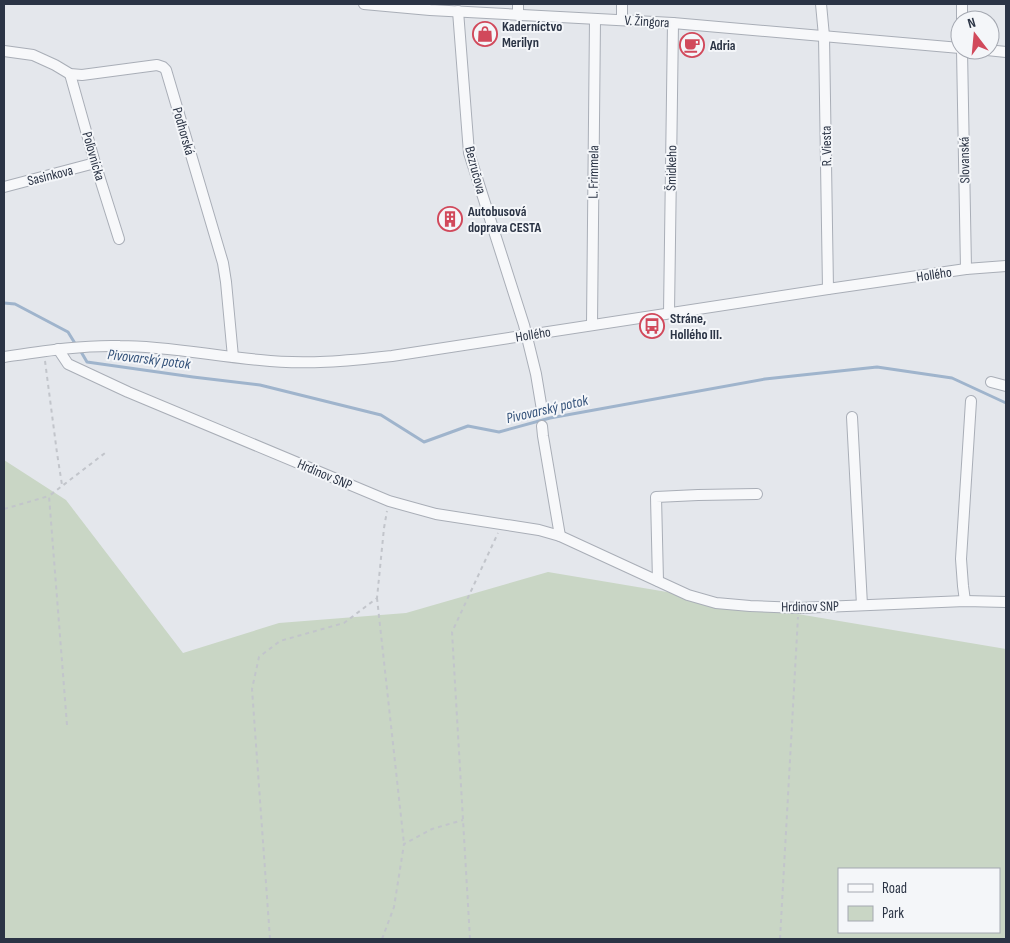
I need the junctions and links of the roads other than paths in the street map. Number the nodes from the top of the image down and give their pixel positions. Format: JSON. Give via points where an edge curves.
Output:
{"nodes":[{"id":1,"x":364,"y":4,"type":"edge"},
{"id":2,"x":518,"y":4,"type":"edge"},
{"id":3,"x":622,"y":4,"type":"edge"},
{"id":4,"x":821,"y":4,"type":"edge"},
{"id":5,"x":430,"y":7,"type":"edge"},
{"id":6,"x":458,"y":12,"type":"junction"},
{"id":7,"x":518,"y":15,"type":"junction"},
{"id":8,"x":595,"y":19,"type":"junction"},
{"id":9,"x":622,"y":20,"type":"junction"},
{"id":10,"x":673,"y":23,"type":"junction"},
{"id":11,"x":824,"y":36,"type":"junction"},
{"id":12,"x":950,"y":48,"type":"edge"},
{"id":13,"x":4,"y":51,"type":"edge"},
{"id":14,"x":961,"y":60,"type":"edge"},
{"id":15,"x":70,"y":74,"type":"junction"},
{"id":16,"x":95,"y":163,"type":"junction"},
{"id":17,"x":4,"y":187,"type":"edge"},
{"id":18,"x":119,"y":239,"type":"dead end"},
{"id":19,"x":1006,"y":266,"type":"edge"},
{"id":20,"x":966,"y":269,"type":"junction"},
{"id":21,"x":828,"y":289,"type":"junction"},
{"id":22,"x":669,"y":314,"type":"junction"},
{"id":23,"x":592,"y":325,"type":"junction"},
{"id":24,"x":526,"y":335,"type":"junction"},
{"id":25,"x":64,"y":348,"type":"junction"},
{"id":26,"x":4,"y":358,"type":"edge"},
{"id":27,"x":233,"y":358,"type":"junction"},
{"id":28,"x":991,"y":382,"type":"dead end"},
{"id":29,"x":1006,"y":386,"type":"edge"},
{"id":30,"x":971,"y":400,"type":"dead end"},
{"id":31,"x":542,"y":410,"type":"dead end"},
{"id":32,"x":852,"y":417,"type":"dead end"},
{"id":33,"x":542,"y":426,"type":"dead end"},
{"id":34,"x":757,"y":494,"type":"dead end"},
{"id":35,"x":560,"y":536,"type":"junction"},
{"id":36,"x":658,"y":582,"type":"junction"},
{"id":37,"x":965,"y":601,"type":"junction"},
{"id":38,"x":1006,"y":602,"type":"edge"},
{"id":39,"x":862,"y":605,"type":"junction"}],
"edges":[{"from":1,"to":5,"type":"street","name":"V. Žingora"},
{"from":2,"to":7,"type":"street"},
{"from":3,"to":9,"type":"street"},
{"from":4,"to":11,"type":"street","name":"R. Viesta"},
{"from":5,"to":6,"type":"street","name":"V. Žingora"},
{"from":6,"to":7,"type":"street","name":"V. Žingora"},
{"from":6,"to":24,"type":"street","name":"Bezručova","via":[[469,153]]},
{"from":7,"to":8,"type":"street","name":"V. Žingora"},
{"from":8,"to":9,"type":"street","name":"V. Žingora"},
{"from":8,"to":23,"type":"street","name":"L. Frimmela"},
{"from":9,"to":10,"type":"street","name":"V. Žingora"},
{"from":10,"to":11,"type":"street","name":"V. Žingora"},
{"from":10,"to":22,"type":"street","name":"Šmidkeho"},
{"from":11,"to":12,"type":"street","name":"V. Žingora"},
{"from":11,"to":21,"type":"street","name":"R. Viesta"},
{"from":13,"to":15,"type":"street","via":[[33,55]]},
{"from":14,"to":20,"type":"street","name":"Slovanská"},
{"from":15,"to":16,"type":"street","name":"Poľovnícka"},
{"from":15,"to":27,"type":"street","name":"Podhorská","via":[[157,65],[166,70],[223,263]]},
{"from":16,"to":17,"type":"street","name":"Sasinkova"},
{"from":16,"to":18,"type":"street","name":"Poľovnícka"},
{"from":19,"to":20,"type":"street","name":"Hollého"},
{"from":20,"to":21,"type":"street","name":"Hollého"},
{"from":21,"to":22,"type":"street","name":"Hollého"},
{"from":22,"to":23,"type":"street","name":"Hollého"},
{"from":23,"to":24,"type":"street","name":"Hollého"},
{"from":24,"to":27,"type":"street","name":"Hollého","via":[[356,360],[289,362]]},
{"from":24,"to":31,"type":"street","name":"Bezručova"},
{"from":25,"to":26,"type":"street"},
{"from":25,"to":27,"type":"street","name":"Hollého","via":[[122,346]]},
{"from":25,"to":35,"type":"street","name":"Hrdinov SNP","via":[[68,364],[389,501],[436,514]]},
{"from":28,"to":29,"type":"street"},
{"from":30,"to":37,"type":"street","via":[[961,559]]},
{"from":32,"to":39,"type":"street"},
{"from":33,"to":35,"type":"street"},
{"from":34,"to":36,"type":"street","via":[[656,497]]},
{"from":35,"to":36,"type":"street","name":"Hrdinov SNP"},
{"from":36,"to":39,"type":"street","name":"Hrdinov SNP","via":[[688,596],[716,603],[799,608]]},
{"from":37,"to":38,"type":"street","name":"Hrdinov SNP"},
{"from":37,"to":39,"type":"street","name":"Hrdinov SNP"}]}
